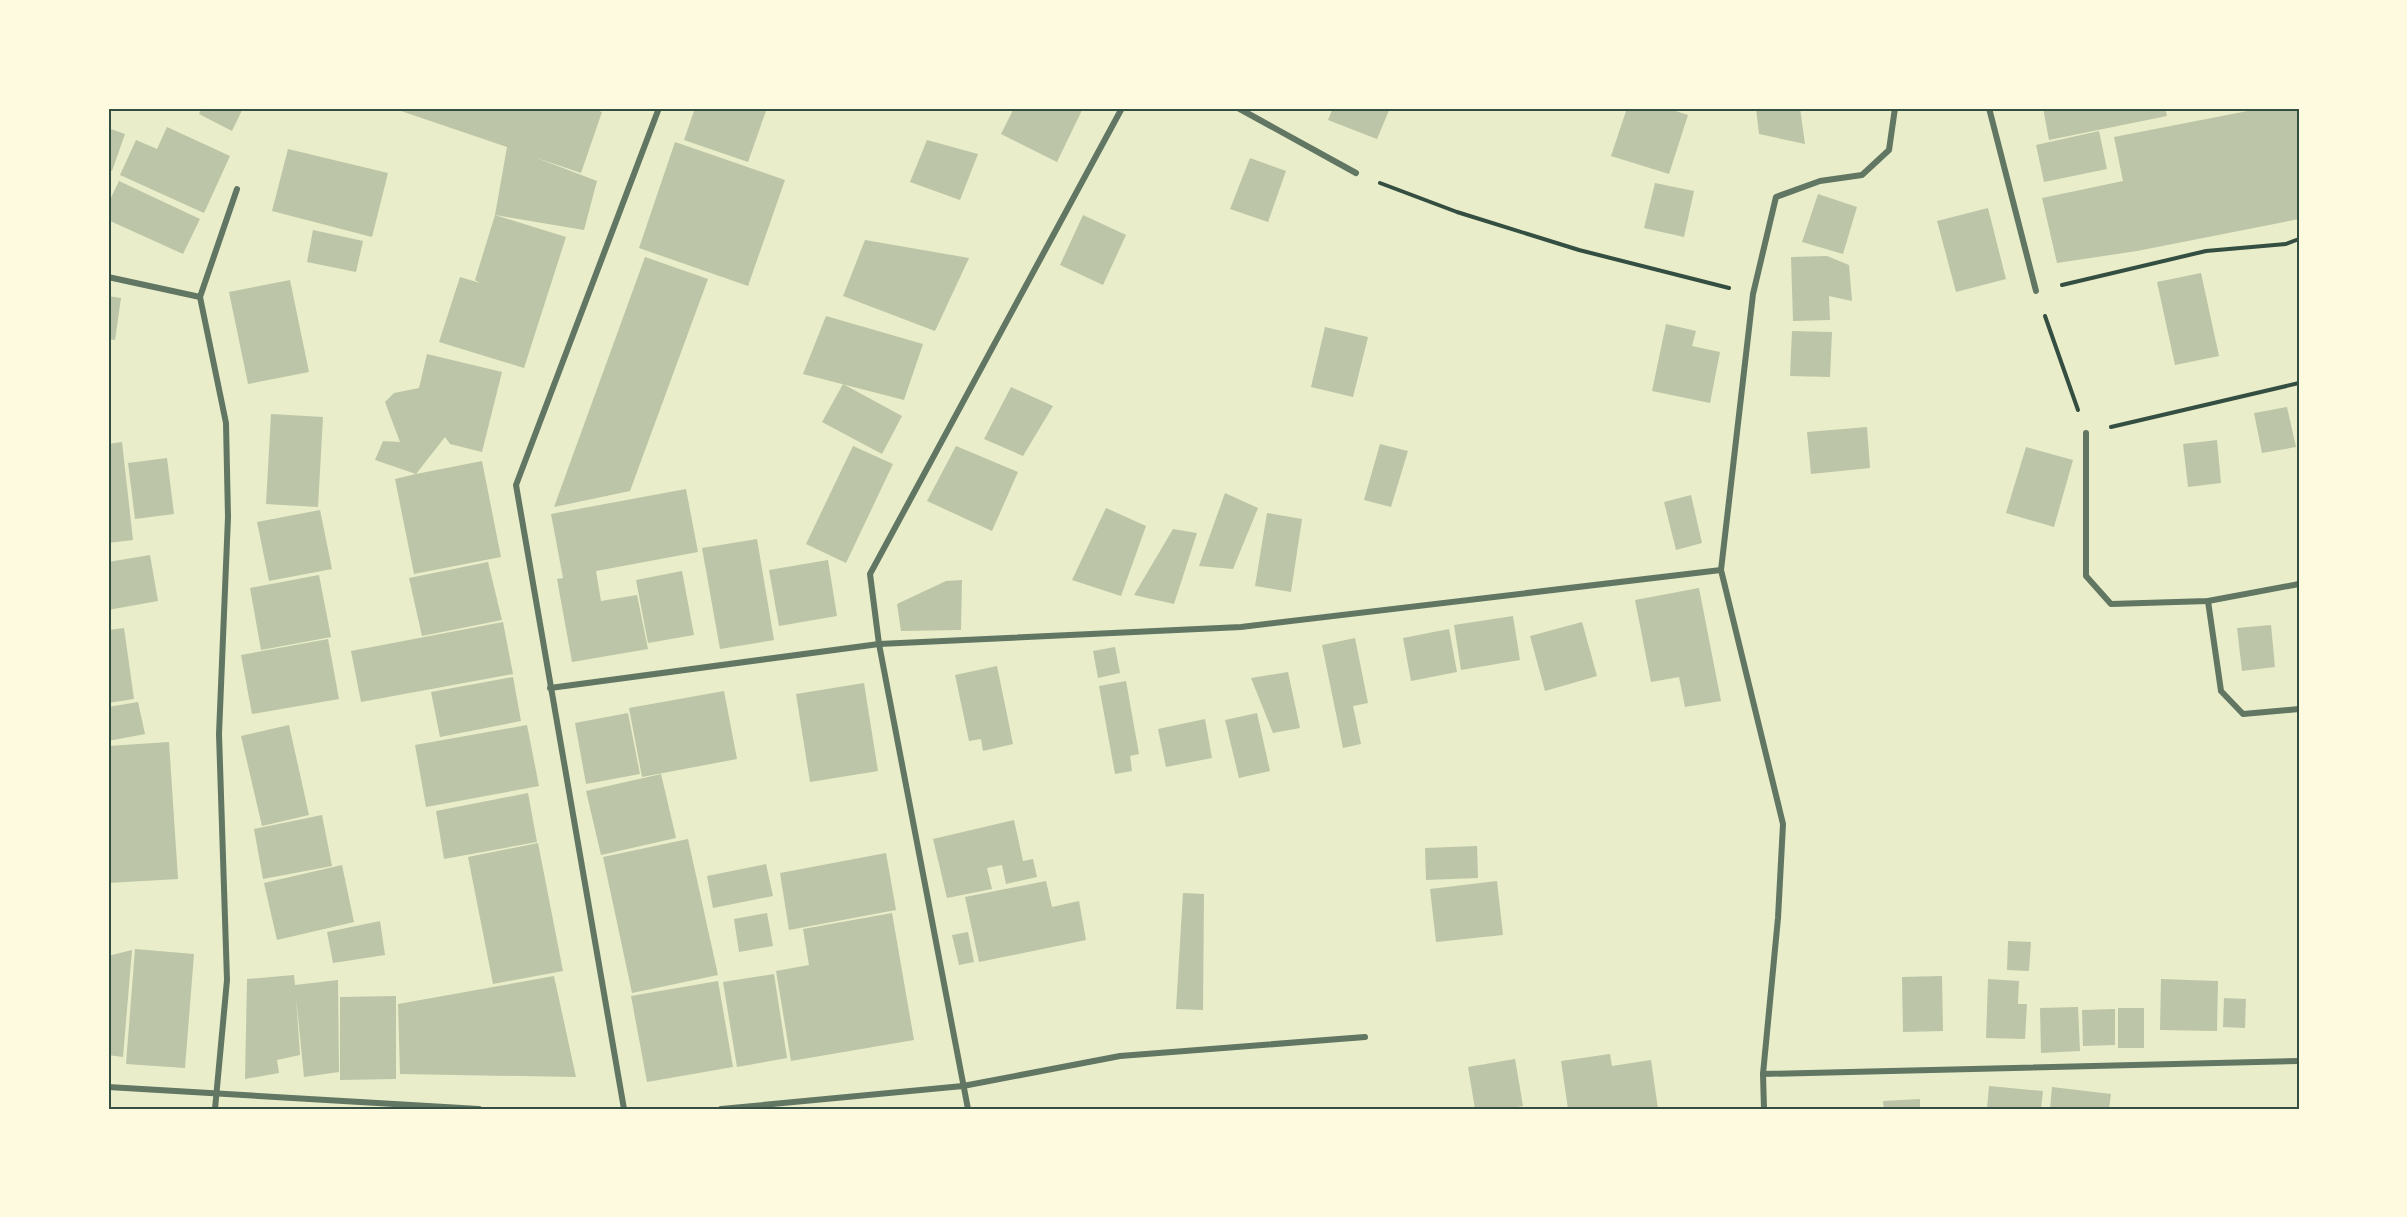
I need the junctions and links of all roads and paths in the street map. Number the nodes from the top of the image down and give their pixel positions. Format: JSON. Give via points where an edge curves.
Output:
{"nodes":[{"id":1,"x":659,"y":108,"type":"edge"},
{"id":2,"x":1122,"y":108,"type":"edge"},
{"id":3,"x":1238,"y":108,"type":"edge"},
{"id":4,"x":1895,"y":108,"type":"edge"},
{"id":5,"x":1989,"y":108,"type":"edge"},
{"id":6,"x":1356,"y":173,"type":"joint"},
{"id":7,"x":237,"y":189,"type":"dead end"},
{"id":8,"x":2299,"y":239,"type":"edge"},
{"id":9,"x":108,"y":277,"type":"edge"},
{"id":10,"x":2036,"y":291,"type":"junction"},
{"id":11,"x":1753,"y":294,"type":"junction"},
{"id":12,"x":200,"y":297,"type":"junction"},
{"id":13,"x":2299,"y":383,"type":"edge"},
{"id":14,"x":2086,"y":433,"type":"junction"},
{"id":15,"x":1721,"y":570,"type":"junction"},
{"id":16,"x":2299,"y":584,"type":"edge"},
{"id":17,"x":2208,"y":601,"type":"junction"},
{"id":18,"x":879,"y":644,"type":"junction"},
{"id":19,"x":550,"y":688,"type":"junction"},
{"id":20,"x":2299,"y":709,"type":"edge"},
{"id":21,"x":1365,"y":1037,"type":"dead end"},
{"id":22,"x":2299,"y":1061,"type":"edge"},
{"id":23,"x":1763,"y":1074,"type":"junction"},
{"id":24,"x":963,"y":1086,"type":"junction"},
{"id":25,"x":108,"y":1087,"type":"edge"},
{"id":26,"x":217,"y":1093,"type":"junction"},
{"id":27,"x":215,"y":1109,"type":"edge"},
{"id":28,"x":479,"y":1109,"type":"edge"},
{"id":29,"x":624,"y":1109,"type":"edge"},
{"id":30,"x":721,"y":1109,"type":"edge"},
{"id":31,"x":968,"y":1109,"type":"edge"},
{"id":32,"x":1764,"y":1109,"type":"edge"}],
"edges":[{"from":1,"to":19,"type":"street","via":[[516,484]]},
{"from":2,"to":18,"type":"street","via":[[870,574]]},
{"from":3,"to":6,"type":"street"},
{"from":4,"to":11,"type":"street","via":[[1889,150],[1862,174],[1820,181],[1776,196]]},
{"from":5,"to":10,"type":"street"},
{"from":6,"to":11,"type":"path","via":[[1457,212],[1579,250]]},
{"from":7,"to":12,"type":"street"},
{"from":8,"to":10,"type":"path","via":[[2286,244],[2206,251]]},
{"from":9,"to":12,"type":"street"},
{"from":10,"to":14,"type":"path"},
{"from":11,"to":15,"type":"street"},
{"from":12,"to":26,"type":"street","via":[[226,423],[228,517],[219,734],[227,980]]},
{"from":13,"to":14,"type":"path"},
{"from":14,"to":17,"type":"street","via":[[2086,576],[2111,604]]},
{"from":15,"to":18,"type":"street","via":[[1241,627]]},
{"from":15,"to":23,"type":"street","via":[[1783,824]]},
{"from":16,"to":17,"type":"street"},
{"from":17,"to":20,"type":"street","via":[[2221,691],[2243,714]]},
{"from":18,"to":19,"type":"street"},
{"from":18,"to":24,"type":"street"},
{"from":19,"to":29,"type":"street"},
{"from":21,"to":24,"type":"street","via":[[1120,1056]]},
{"from":22,"to":23,"type":"street"},
{"from":23,"to":32,"type":"street"},
{"from":24,"to":30,"type":"street"},
{"from":24,"to":31,"type":"street"},
{"from":25,"to":26,"type":"street"},
{"from":26,"to":27,"type":"street"},
{"from":26,"to":28,"type":"street"}]}
